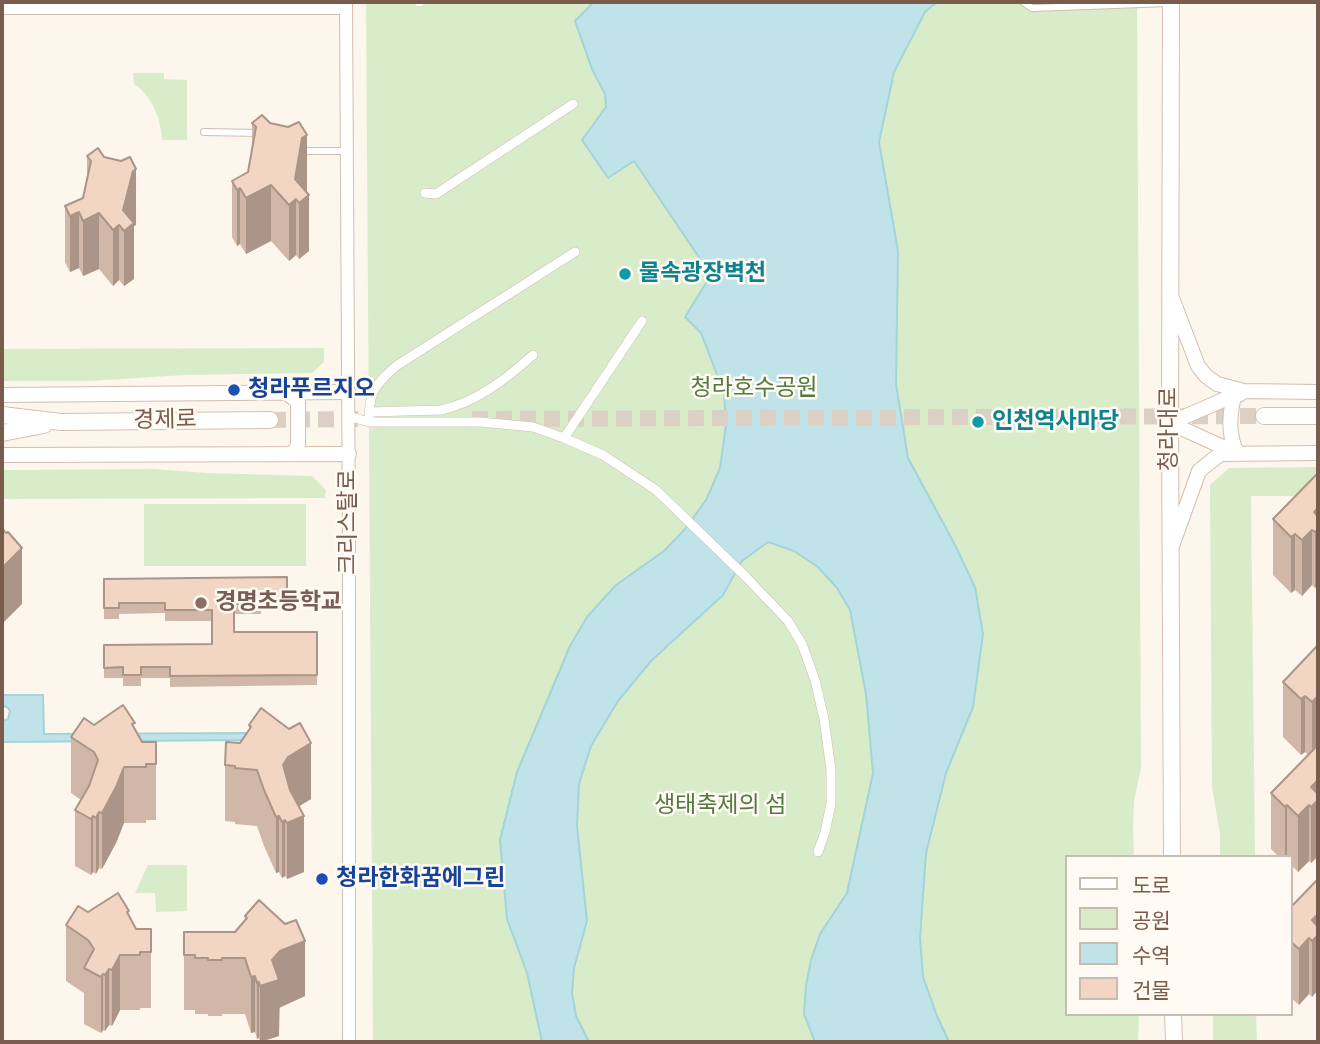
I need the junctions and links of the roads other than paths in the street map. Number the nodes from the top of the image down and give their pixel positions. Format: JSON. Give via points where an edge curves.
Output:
{"nodes":[{"id":1,"x":1023,"y":2,"type":"edge"},
{"id":2,"x":1172,"y":2,"type":"edge"},
{"id":3,"x":1057,"y":4,"type":"edge"},
{"id":4,"x":201,"y":5,"type":"edge"},
{"id":5,"x":240,"y":5,"type":"edge"},
{"id":6,"x":346,"y":5,"type":"edge"},
{"id":7,"x":2,"y":8,"type":"edge"},
{"id":8,"x":572,"y":104,"type":"dead end"},
{"id":9,"x":204,"y":132,"type":"dead end"},
{"id":10,"x":268,"y":133,"type":"edge"},
{"id":11,"x":293,"y":150,"type":"edge"},
{"id":12,"x":347,"y":150,"type":"junction"},
{"id":13,"x":425,"y":193,"type":"dead end"},
{"id":14,"x":575,"y":252,"type":"dead end"},
{"id":15,"x":1171,"y":295,"type":"junction"},
{"id":16,"x":642,"y":320,"type":"dead end"},
{"id":17,"x":533,"y":355,"type":"dead end"},
{"id":18,"x":1244,"y":391,"type":"junction"},
{"id":19,"x":348,"y":392,"type":"junction"},
{"id":20,"x":1318,"y":392,"type":"edge"},
{"id":21,"x":287,"y":393,"type":"junction"},
{"id":22,"x":2,"y":395,"type":"edge"},
{"id":23,"x":369,"y":411,"type":"junction"},
{"id":24,"x":2,"y":415,"type":"edge"},
{"id":25,"x":348,"y":416,"type":"junction"},
{"id":26,"x":1264,"y":416,"type":"tunnel mouth"},
{"id":27,"x":1318,"y":416,"type":"edge"},
{"id":28,"x":270,"y":420,"type":"tunnel mouth"},
{"id":29,"x":61,"y":422,"type":"junction"},
{"id":30,"x":369,"y":422,"type":"junction"},
{"id":31,"x":1170,"y":423,"type":"junction"},
{"id":32,"x":2,"y":425,"type":"edge"},
{"id":33,"x":43,"y":425,"type":"junction"},
{"id":34,"x":2,"y":433,"type":"edge"},
{"id":35,"x":564,"y":438,"type":"junction"},
{"id":36,"x":1237,"y":453,"type":"junction"},
{"id":37,"x":1318,"y":453,"type":"edge"},
{"id":38,"x":292,"y":454,"type":"junction"},
{"id":39,"x":349,"y":454,"type":"junction"},
{"id":40,"x":2,"y":455,"type":"edge"},
{"id":41,"x":1170,"y":551,"type":"junction"},
{"id":42,"x":818,"y":852,"type":"dead end"},
{"id":43,"x":1172,"y":855,"type":"edge"},
{"id":44,"x":1174,"y":1016,"type":"edge"},
{"id":45,"x":349,"y":1042,"type":"edge"},
{"id":46,"x":1174,"y":1042,"type":"edge"}],
"edges":[{"from":1,"to":3,"type":"lane","via":[[1032,8]]},
{"from":2,"to":3,"type":"lane"},
{"from":2,"to":15,"type":"main road","name":"청라대로"},
{"from":4,"to":5,"type":"street"},
{"from":4,"to":7,"type":"street"},
{"from":5,"to":6,"type":"street"},
{"from":6,"to":12,"type":"street","name":"크리스탈로"},
{"from":8,"to":13,"type":"street","via":[[436,194]]},
{"from":9,"to":10,"type":"lane"},
{"from":11,"to":12,"type":"lane"},
{"from":12,"to":19,"type":"street","name":"크리스탈로"},
{"from":14,"to":23,"type":"street","via":[[396,366],[377,383]]},
{"from":15,"to":18,"type":"street","via":[[1198,366],[1217,384]]},
{"from":15,"to":31,"type":"main road","name":"청라대로"},
{"from":16,"to":35,"type":"street"},
{"from":17,"to":23,"type":"street","via":[[491,389],[451,408]]},
{"from":18,"to":20,"type":"street"},
{"from":18,"to":31,"type":"street"},
{"from":18,"to":36,"type":"street","via":[[1234,397],[1231,411],[1231,441]]},
{"from":19,"to":21,"type":"street"},
{"from":19,"to":25,"type":"street","name":"크리스탈로"},
{"from":21,"to":22,"type":"street"},
{"from":21,"to":38,"type":"street","via":[[298,402],[298,446]]},
{"from":23,"to":30,"type":"street"},
{"from":24,"to":29,"type":"main road","name":"경제로"},
{"from":25,"to":30,"type":"street"},
{"from":25,"to":39,"type":"street","name":"크리스탈로"},
{"from":26,"to":27,"type":"main road"},
{"from":28,"to":29,"type":"main road","name":"경제로"},
{"from":29,"to":33,"type":"main road","name":"경제로"},
{"from":30,"to":35,"type":"street","via":[[480,422],[533,427]]},
{"from":31,"to":36,"type":"street"},
{"from":31,"to":41,"type":"main road","name":"청라대로"},
{"from":32,"to":33,"type":"lane"},
{"from":33,"to":34,"type":"main road","name":"경제로"},
{"from":35,"to":42,"type":"street","via":[[603,455],[656,490],[788,621],[802,644],[814,680],[831,770],[831,804]]},
{"from":36,"to":37,"type":"street"},
{"from":36,"to":41,"type":"street","via":[[1220,454],[1199,471]]},
{"from":38,"to":39,"type":"street"},
{"from":38,"to":40,"type":"street"},
{"from":39,"to":45,"type":"street","name":"크리스탈로"},
{"from":41,"to":43,"type":"main road","name":"청라대로"},
{"from":44,"to":46,"type":"main road"}]}
